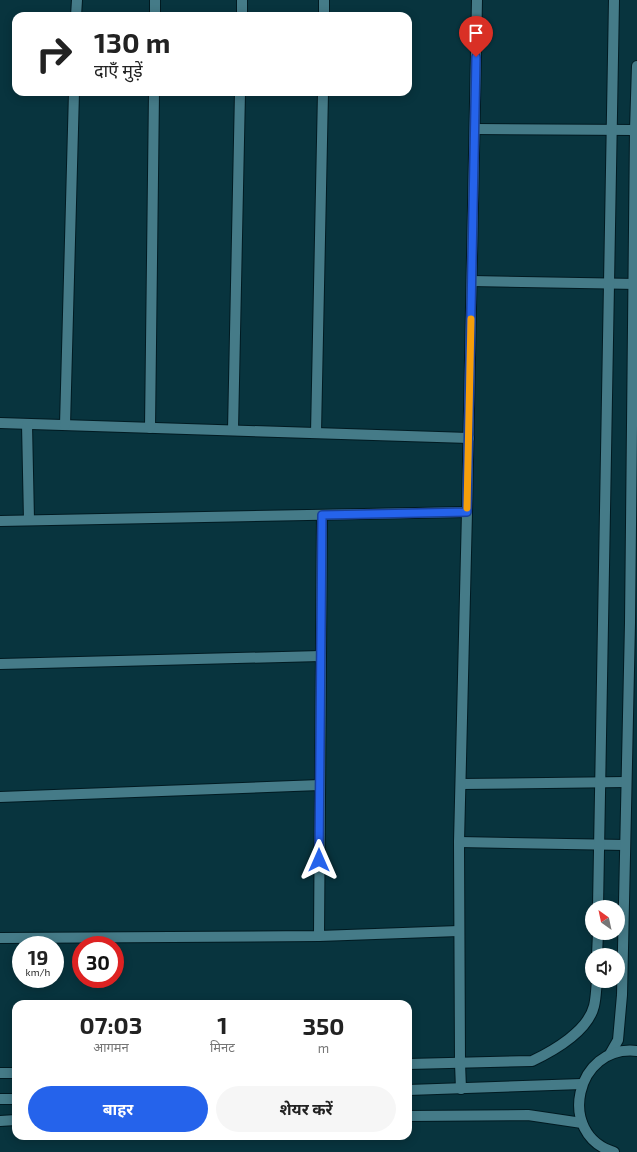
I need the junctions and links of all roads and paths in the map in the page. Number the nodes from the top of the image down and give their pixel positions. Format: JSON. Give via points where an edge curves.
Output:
{"nodes":[{"id":1,"x":77,"y":0,"type":"edge"},
{"id":2,"x":155,"y":0,"type":"edge"},
{"id":3,"x":242,"y":0,"type":"edge"},
{"id":4,"x":324,"y":0,"type":"edge"},
{"id":5,"x":477,"y":0,"type":"edge"},
{"id":6,"x":614,"y":0,"type":"edge"},
{"id":7,"x":76,"y":12,"type":"edge"},
{"id":8,"x":155,"y":12,"type":"edge"},
{"id":9,"x":242,"y":12,"type":"edge"},
{"id":10,"x":324,"y":12,"type":"edge"},
{"id":11,"x":637,"y":66,"type":"edge"},
{"id":12,"x":74,"y":96,"type":"edge"},
{"id":13,"x":154,"y":96,"type":"edge"},
{"id":14,"x":240,"y":96,"type":"edge"},
{"id":15,"x":323,"y":96,"type":"edge"},
{"id":16,"x":475,"y":129,"type":"junction"},
{"id":17,"x":612,"y":130,"type":"junction"},
{"id":18,"x":635,"y":130,"type":"junction"},
{"id":19,"x":472,"y":281,"type":"junction"},
{"id":20,"x":608,"y":284,"type":"junction"},
{"id":21,"x":635,"y":284,"type":"edge"},
{"id":22,"x":0,"y":423,"type":"edge"},
{"id":23,"x":27,"y":424,"type":"junction"},
{"id":24,"x":65,"y":426,"type":"junction"},
{"id":25,"x":150,"y":428,"type":"junction"},
{"id":26,"x":233,"y":430,"type":"junction"},
{"id":27,"x":316,"y":433,"type":"junction"},
{"id":28,"x":468,"y":438,"type":"junction"},
{"id":29,"x":467,"y":512,"type":"junction"},
{"id":30,"x":322,"y":515,"type":"junction"},
{"id":31,"x":29,"y":520,"type":"junction"},
{"id":32,"x":0,"y":521,"type":"edge"},
{"id":33,"x":321,"y":656,"type":"junction"},
{"id":34,"x":0,"y":664,"type":"edge"},
{"id":35,"x":601,"y":782,"type":"junction"},
{"id":36,"x":626,"y":782,"type":"junction"},
{"id":37,"x":461,"y":784,"type":"junction"},
{"id":38,"x":320,"y":785,"type":"junction"},
{"id":39,"x":0,"y":797,"type":"edge"},
{"id":40,"x":459,"y":842,"type":"junction"},
{"id":41,"x":599,"y":845,"type":"junction"},
{"id":42,"x":624,"y":846,"type":"junction"},
{"id":43,"x":598,"y":900,"type":"edge"},
{"id":44,"x":459,"y":931,"type":"junction"},
{"id":45,"x":319,"y":936,"type":"junction"},
{"id":46,"x":0,"y":938,"type":"edge"},
{"id":47,"x":596,"y":988,"type":"edge"},
{"id":48,"x":637,"y":1051,"type":"edge"},
{"id":49,"x":610,"y":1054,"type":"junction"},
{"id":50,"x":460,"y":1063,"type":"junction"},
{"id":51,"x":412,"y":1064,"type":"edge"},
{"id":52,"x":0,"y":1073,"type":"edge"},
{"id":53,"x":12,"y":1073,"type":"edge"},
{"id":54,"x":582,"y":1084,"type":"junction"},
{"id":55,"x":461,"y":1089,"type":"junction"},
{"id":56,"x":412,"y":1090,"type":"edge"},
{"id":57,"x":12,"y":1098,"type":"edge"},
{"id":58,"x":0,"y":1099,"type":"edge"},
{"id":59,"x":412,"y":1116,"type":"edge"},
{"id":60,"x":0,"y":1120,"type":"edge"},
{"id":61,"x":12,"y":1120,"type":"edge"},
{"id":62,"x":582,"y":1123,"type":"junction"},
{"id":63,"x":610,"y":1151,"type":"edge"}],
"edges":[{"from":1,"to":7,"type":"street"},
{"from":2,"to":8,"type":"street"},
{"from":3,"to":9,"type":"street"},
{"from":4,"to":10,"type":"street"},
{"from":5,"to":16,"type":"street"},
{"from":6,"to":17,"type":"street"},
{"from":11,"to":18,"type":"street"},
{"from":12,"to":24,"type":"street"},
{"from":13,"to":25,"type":"street"},
{"from":14,"to":26,"type":"street"},
{"from":15,"to":27,"type":"street"},
{"from":16,"to":17,"type":"street"},
{"from":16,"to":19,"type":"street"},
{"from":17,"to":18,"type":"street"},
{"from":17,"to":20,"type":"street"},
{"from":18,"to":21,"type":"street"},
{"from":19,"to":20,"type":"street"},
{"from":19,"to":28,"type":"street"},
{"from":20,"to":21,"type":"street"},
{"from":20,"to":35,"type":"street"},
{"from":21,"to":36,"type":"street"},
{"from":22,"to":23,"type":"street"},
{"from":23,"to":24,"type":"street"},
{"from":23,"to":31,"type":"street"},
{"from":24,"to":25,"type":"street"},
{"from":25,"to":26,"type":"street"},
{"from":26,"to":27,"type":"street"},
{"from":27,"to":28,"type":"street"},
{"from":28,"to":29,"type":"street"},
{"from":29,"to":30,"type":"street"},
{"from":29,"to":37,"type":"street"},
{"from":30,"to":31,"type":"street"},
{"from":30,"to":33,"type":"street"},
{"from":31,"to":32,"type":"street"},
{"from":33,"to":34,"type":"street"},
{"from":33,"to":38,"type":"street"},
{"from":35,"to":36,"type":"street"},
{"from":35,"to":37,"type":"street"},
{"from":35,"to":41,"type":"street"},
{"from":36,"to":42,"type":"street"},
{"from":37,"to":40,"type":"street"},
{"from":38,"to":39,"type":"street"},
{"from":38,"to":45,"type":"street"},
{"from":40,"to":41,"type":"street"},
{"from":40,"to":44,"type":"street"},
{"from":41,"to":42,"type":"street"},
{"from":41,"to":43,"type":"street"},
{"from":42,"to":49,"type":"street","via":[[622,995],[618,1040]]},
{"from":44,"to":45,"type":"street"},
{"from":44,"to":50,"type":"street"},
{"from":45,"to":46,"type":"street"},
{"from":47,"to":50,"type":"street","via":[[594,1007],[586,1022],[566,1042],[545,1055],[532,1061]]},
{"from":48,"to":49,"type":"street"},
{"from":49,"to":54,"type":"street","via":[[593,1066]]},
{"from":50,"to":51,"type":"street"},
{"from":50,"to":55,"type":"street"},
{"from":52,"to":53,"type":"street"},
{"from":54,"to":55,"type":"street"},
{"from":54,"to":62,"type":"street","via":[[579,1110]]},
{"from":55,"to":56,"type":"street"},
{"from":57,"to":58,"type":"street"},
{"from":59,"to":62,"type":"street","via":[[528,1115]]},
{"from":60,"to":61,"type":"street"},
{"from":62,"to":63,"type":"street","via":[[597,1143]]}]}
